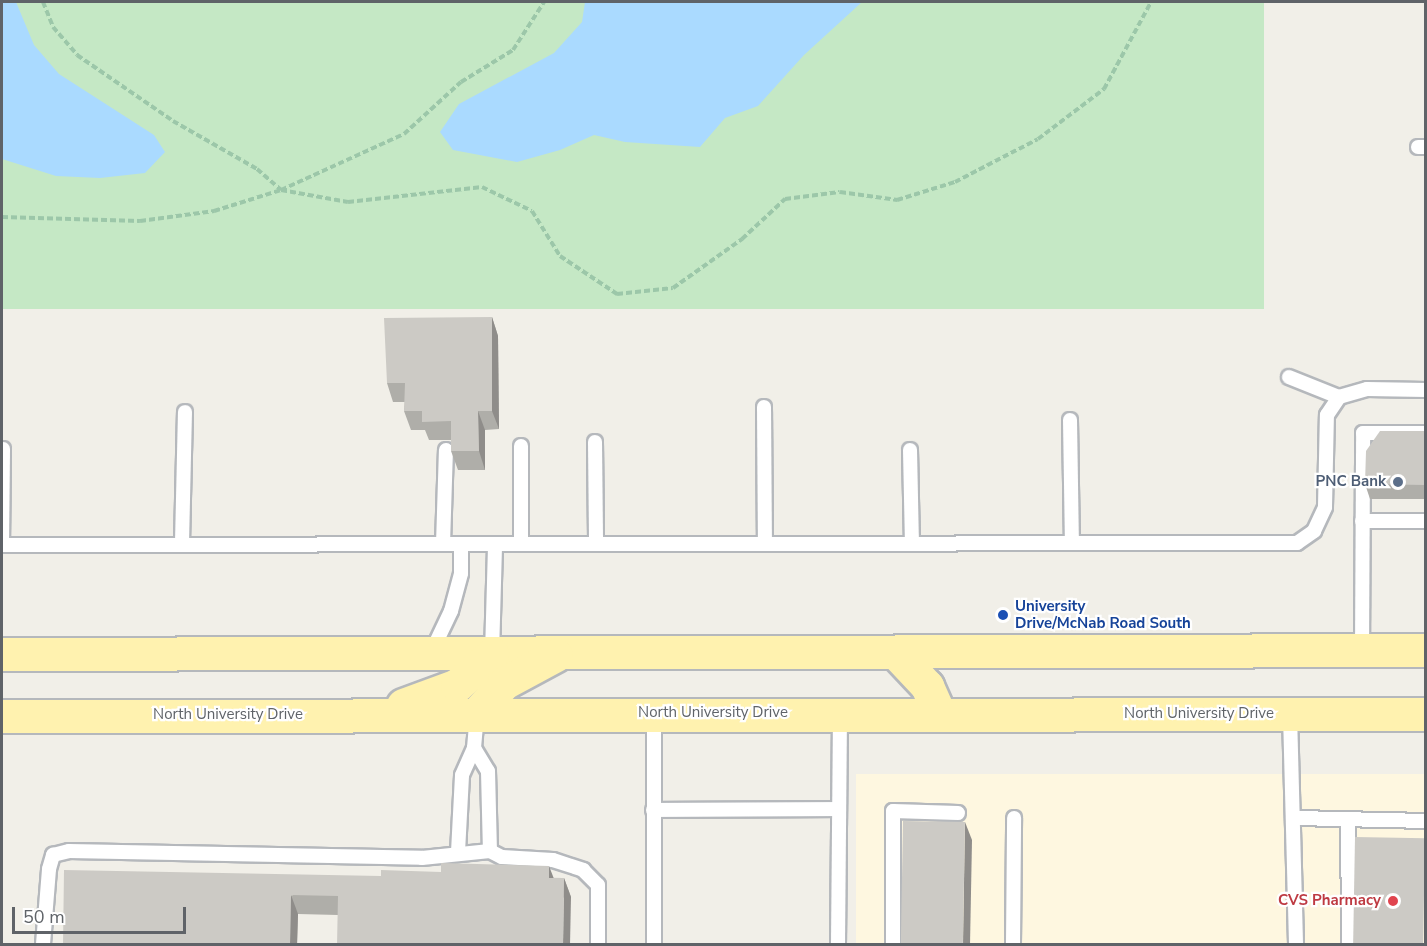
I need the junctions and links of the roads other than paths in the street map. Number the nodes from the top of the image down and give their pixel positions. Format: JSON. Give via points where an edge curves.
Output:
{"nodes":[{"id":1,"x":1289,"y":377,"type":"dead end"},
{"id":2,"x":1425,"y":390,"type":"edge"},
{"id":3,"x":1339,"y":397,"type":"junction"},
{"id":4,"x":764,"y":408,"type":"dead end"},
{"id":5,"x":185,"y":412,"type":"dead end"},
{"id":6,"x":1070,"y":420,"type":"dead end"},
{"id":7,"x":1425,"y":433,"type":"edge"},
{"id":8,"x":595,"y":442,"type":"dead end"},
{"id":9,"x":521,"y":446,"type":"dead end"},
{"id":10,"x":3,"y":449,"type":"dead end"},
{"id":11,"x":446,"y":450,"type":"dead end"},
{"id":12,"x":910,"y":450,"type":"dead end"},
{"id":13,"x":1362,"y":521,"type":"junction"},
{"id":14,"x":1425,"y":521,"type":"edge"},
{"id":15,"x":912,"y":542,"type":"junction"},
{"id":16,"x":1072,"y":542,"type":"junction"},
{"id":17,"x":182,"y":543,"type":"junction"},
{"id":18,"x":443,"y":544,"type":"junction"},
{"id":19,"x":461,"y":544,"type":"junction"},
{"id":20,"x":495,"y":544,"type":"junction"},
{"id":21,"x":521,"y":544,"type":"junction"},
{"id":22,"x":596,"y":544,"type":"junction"},
{"id":23,"x":765,"y":544,"type":"junction"},
{"id":24,"x":2,"y":545,"type":"edge"},
{"id":25,"x":1425,"y":650,"type":"edge"},
{"id":26,"x":1362,"y":651,"type":"junction"},
{"id":27,"x":895,"y":652,"type":"junction"},
{"id":28,"x":560,"y":653,"type":"junction"},
{"id":29,"x":2,"y":654,"type":"edge"},
{"id":30,"x":430,"y":654,"type":"junction"},
{"id":31,"x":492,"y":654,"type":"junction"},
{"id":32,"x":477,"y":713,"type":"junction"},
{"id":33,"x":654,"y":713,"type":"junction"},
{"id":34,"x":840,"y":713,"type":"junction"},
{"id":35,"x":939,"y":713,"type":"junction"},
{"id":36,"x":378,"y":714,"type":"junction"},
{"id":37,"x":1290,"y":714,"type":"junction"},
{"id":38,"x":1425,"y":714,"type":"edge"},
{"id":39,"x":2,"y":716,"type":"edge"},
{"id":40,"x":474,"y":748,"type":"junction"},
{"id":41,"x":839,"y":809,"type":"junction"},
{"id":42,"x":653,"y":810,"type":"junction"},
{"id":43,"x":958,"y":813,"type":"dead end"},
{"id":44,"x":1014,"y":818,"type":"dead end"},
{"id":45,"x":1295,"y":818,"type":"junction"},
{"id":46,"x":1348,"y":819,"type":"junction"},
{"id":47,"x":1425,"y":821,"type":"edge"},
{"id":48,"x":490,"y":851,"type":"junction"},
{"id":49,"x":458,"y":852,"type":"junction"},
{"id":50,"x":43,"y":945,"type":"edge"},
{"id":51,"x":598,"y":945,"type":"edge"},
{"id":52,"x":654,"y":945,"type":"edge"},
{"id":53,"x":838,"y":945,"type":"edge"},
{"id":54,"x":893,"y":945,"type":"edge"},
{"id":55,"x":1013,"y":945,"type":"edge"},
{"id":56,"x":1296,"y":945,"type":"edge"},
{"id":57,"x":1348,"y":945,"type":"edge"}],
"edges":[{"from":1,"to":3,"type":"lane"},
{"from":2,"to":3,"type":"lane","via":[[1367,389]]},
{"from":3,"to":16,"type":"lane","via":[[1328,415],[1325,507],[1314,531],[1297,543]]},
{"from":4,"to":23,"type":"lane"},
{"from":5,"to":17,"type":"lane"},
{"from":6,"to":16,"type":"lane"},
{"from":7,"to":13,"type":"lane","via":[[1363,433]]},
{"from":8,"to":22,"type":"lane"},
{"from":9,"to":21,"type":"lane"},
{"from":10,"to":24,"type":"lane"},
{"from":11,"to":18,"type":"lane"},
{"from":12,"to":15,"type":"lane"},
{"from":13,"to":14,"type":"lane"},
{"from":13,"to":26,"type":"lane"},
{"from":15,"to":16,"type":"lane"},
{"from":15,"to":23,"type":"lane"},
{"from":17,"to":18,"type":"lane"},
{"from":17,"to":24,"type":"lane"},
{"from":18,"to":19,"type":"lane"},
{"from":19,"to":20,"type":"lane"},
{"from":19,"to":30,"type":"lane","via":[[461,573],[451,611]]},
{"from":20,"to":21,"type":"lane"},
{"from":20,"to":31,"type":"lane"},
{"from":21,"to":22,"type":"lane"},
{"from":22,"to":23,"type":"lane"},
{"from":25,"to":26,"type":"main road"},
{"from":26,"to":27,"type":"main road"},
{"from":27,"to":28,"type":"main road"},
{"from":27,"to":35,"type":"main road","via":[[927,686]]},
{"from":28,"to":31,"type":"main road"},
{"from":28,"to":32,"type":"main road","via":[[504,683]]},
{"from":29,"to":30,"type":"main road"},
{"from":30,"to":31,"type":"main road"},
{"from":31,"to":36,"type":"main road","via":[[457,685]]},
{"from":32,"to":33,"type":"main road","name":"North University Drive"},
{"from":32,"to":36,"type":"main road","name":"North University Drive"},
{"from":32,"to":40,"type":"lane"},
{"from":33,"to":34,"type":"main road","name":"North University Drive"},
{"from":33,"to":42,"type":"lane"},
{"from":34,"to":35,"type":"main road","name":"North University Drive"},
{"from":34,"to":41,"type":"lane"},
{"from":35,"to":37,"type":"main road","name":"North University Drive"},
{"from":36,"to":39,"type":"main road","name":"North University Drive"},
{"from":37,"to":38,"type":"main road","name":"North University Drive"},
{"from":37,"to":45,"type":"lane"},
{"from":40,"to":48,"type":"lane","via":[[488,771]]},
{"from":40,"to":49,"type":"lane","via":[[462,775]]},
{"from":41,"to":42,"type":"lane"},
{"from":41,"to":53,"type":"lane"},
{"from":42,"to":52,"type":"lane"},
{"from":43,"to":54,"type":"lane","via":[[893,811]]},
{"from":44,"to":55,"type":"lane"},
{"from":45,"to":46,"type":"lane"},
{"from":45,"to":56,"type":"lane"},
{"from":46,"to":47,"type":"lane"},
{"from":46,"to":57,"type":"lane"},
{"from":48,"to":49,"type":"lane"},
{"from":48,"to":51,"type":"lane","via":[[502,857],[553,860],[583,870],[598,885]]},
{"from":49,"to":50,"type":"lane","via":[[422,858],[69,852],[53,855],[48,869]]}]}
